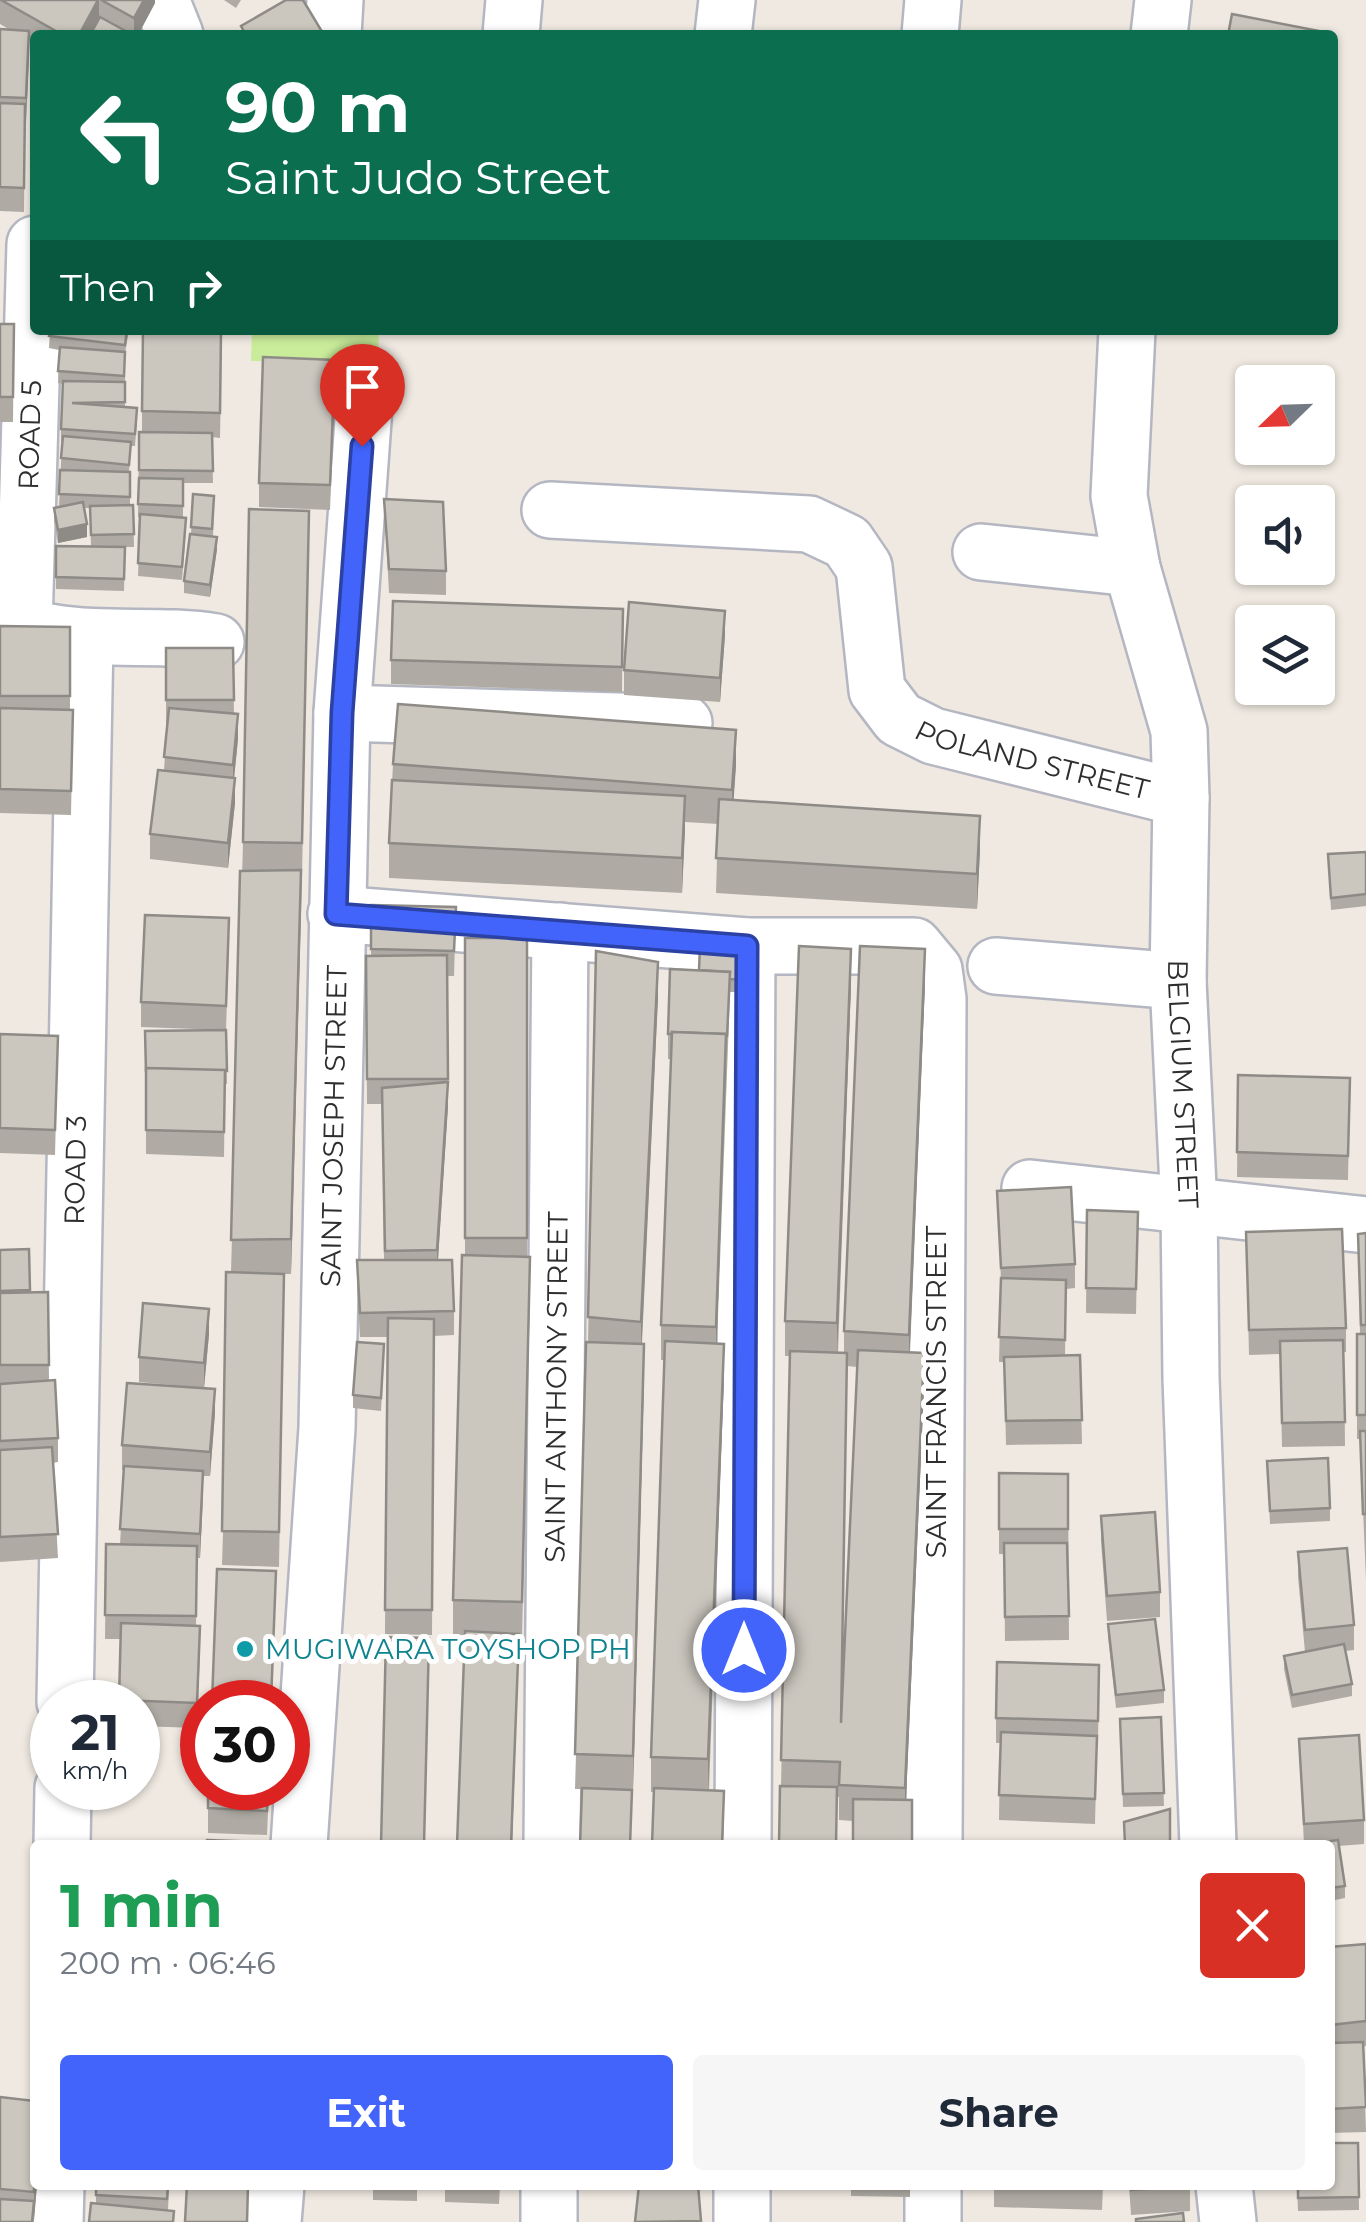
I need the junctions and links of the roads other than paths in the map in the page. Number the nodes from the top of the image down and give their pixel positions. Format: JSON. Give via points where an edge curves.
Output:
{"nodes":[{"id":1,"x":162,"y":0,"type":"edge"},
{"id":2,"x":336,"y":0,"type":"edge"},
{"id":3,"x":514,"y":0,"type":"edge"},
{"id":4,"x":727,"y":0,"type":"edge"},
{"id":5,"x":933,"y":0,"type":"edge"},
{"id":6,"x":1163,"y":0,"type":"edge"},
{"id":7,"x":174,"y":30,"type":"edge"},
{"id":8,"x":333,"y":30,"type":"edge"},
{"id":9,"x":511,"y":30,"type":"edge"},
{"id":10,"x":724,"y":30,"type":"edge"},
{"id":11,"x":930,"y":30,"type":"edge"},
{"id":12,"x":1160,"y":30,"type":"edge"},
{"id":13,"x":30,"y":327,"type":"edge"},
{"id":14,"x":1113,"y":335,"type":"edge"},
{"id":15,"x":364,"y":407,"type":"dead end"},
{"id":16,"x":550,"y":510,"type":"dead end"},
{"id":17,"x":980,"y":552,"type":"dead end"},
{"id":18,"x":1132,"y":568,"type":"junction"},
{"id":19,"x":12,"y":627,"type":"edge"},
{"id":20,"x":85,"y":638,"type":"junction"},
{"id":21,"x":216,"y":642,"type":"dead end"},
{"id":22,"x":342,"y":713,"type":"junction"},
{"id":23,"x":684,"y":722,"type":"edge"},
{"id":24,"x":1181,"y":798,"type":"junction"},
{"id":25,"x":336,"y":914,"type":"junction"},
{"id":26,"x":560,"y":931,"type":"junction"},
{"id":27,"x":747,"y":946,"type":"junction"},
{"id":28,"x":996,"y":966,"type":"dead end"},
{"id":29,"x":1178,"y":982,"type":"junction"},
{"id":30,"x":1030,"y":1188,"type":"edge"},
{"id":31,"x":1189,"y":1207,"type":"junction"},
{"id":32,"x":1366,"y":1225,"type":"edge"},
{"id":33,"x":65,"y":1680,"type":"edge"},
{"id":34,"x":63,"y":1810,"type":"edge"},
{"id":35,"x":62,"y":1840,"type":"edge"},
{"id":36,"x":299,"y":1840,"type":"edge"},
{"id":37,"x":552,"y":1840,"type":"edge"},
{"id":38,"x":743,"y":1840,"type":"edge"},
{"id":39,"x":934,"y":1840,"type":"edge"},
{"id":40,"x":1208,"y":1840,"type":"edge"},
{"id":41,"x":56,"y":2190,"type":"edge"},
{"id":42,"x":276,"y":2190,"type":"edge"},
{"id":43,"x":550,"y":2190,"type":"edge"},
{"id":44,"x":742,"y":2190,"type":"edge"},
{"id":45,"x":933,"y":2190,"type":"edge"},
{"id":46,"x":1225,"y":2190,"type":"edge"},
{"id":47,"x":55,"y":2222,"type":"edge"},
{"id":48,"x":273,"y":2222,"type":"edge"},
{"id":49,"x":549,"y":2222,"type":"edge"},
{"id":50,"x":742,"y":2222,"type":"edge"},
{"id":51,"x":933,"y":2222,"type":"edge"},
{"id":52,"x":1228,"y":2222,"type":"edge"}],
"edges":[{"from":1,"to":7,"type":"street"},
{"from":2,"to":8,"type":"street"},
{"from":3,"to":9,"type":"street"},
{"from":4,"to":10,"type":"street"},
{"from":5,"to":11,"type":"street"},
{"from":6,"to":12,"type":"street"},
{"from":13,"to":19,"type":"street","name":"ROAD 5"},
{"from":14,"to":18,"type":"street","name":"BELGIUM STREET","via":[[1119,496]]},
{"from":15,"to":22,"type":"street","name":"SAINT JOSEPH STREET"},
{"from":16,"to":24,"type":"street","name":"POLAND STREET","via":[[809,524],[847,542],[864,567],[877,690],[899,719],[933,736]]},
{"from":17,"to":18,"type":"street"},
{"from":18,"to":24,"type":"street","name":"BELGIUM STREET","via":[[1179,731]]},
{"from":19,"to":20,"type":"street"},
{"from":20,"to":21,"type":"street"},
{"from":20,"to":33,"type":"street","name":"ROAD 3"},
{"from":22,"to":23,"type":"street"},
{"from":22,"to":25,"type":"street","name":"SAINT JOSEPH STREET"},
{"from":24,"to":29,"type":"street","name":"BELGIUM STREET"},
{"from":25,"to":26,"type":"street"},
{"from":25,"to":36,"type":"street","name":"SAINT JOSEPH STREET","via":[[328,1428]]},
{"from":26,"to":27,"type":"street"},
{"from":26,"to":37,"type":"street","name":"SAINT ANTHONY STREET"},
{"from":27,"to":38,"type":"street"},
{"from":27,"to":39,"type":"street","name":"SAINT FRANCIS STREET","via":[[914,946],[934,970]]},
{"from":28,"to":29,"type":"street"},
{"from":29,"to":31,"type":"street","name":"BELGIUM STREET"},
{"from":30,"to":31,"type":"street"},
{"from":31,"to":32,"type":"street"},
{"from":31,"to":40,"type":"street","name":"BELGIUM STREET"},
{"from":34,"to":35,"type":"street"},
{"from":41,"to":47,"type":"street"},
{"from":42,"to":48,"type":"street"},
{"from":43,"to":49,"type":"street"},
{"from":44,"to":50,"type":"street"},
{"from":45,"to":51,"type":"street"},
{"from":46,"to":52,"type":"street"}]}
